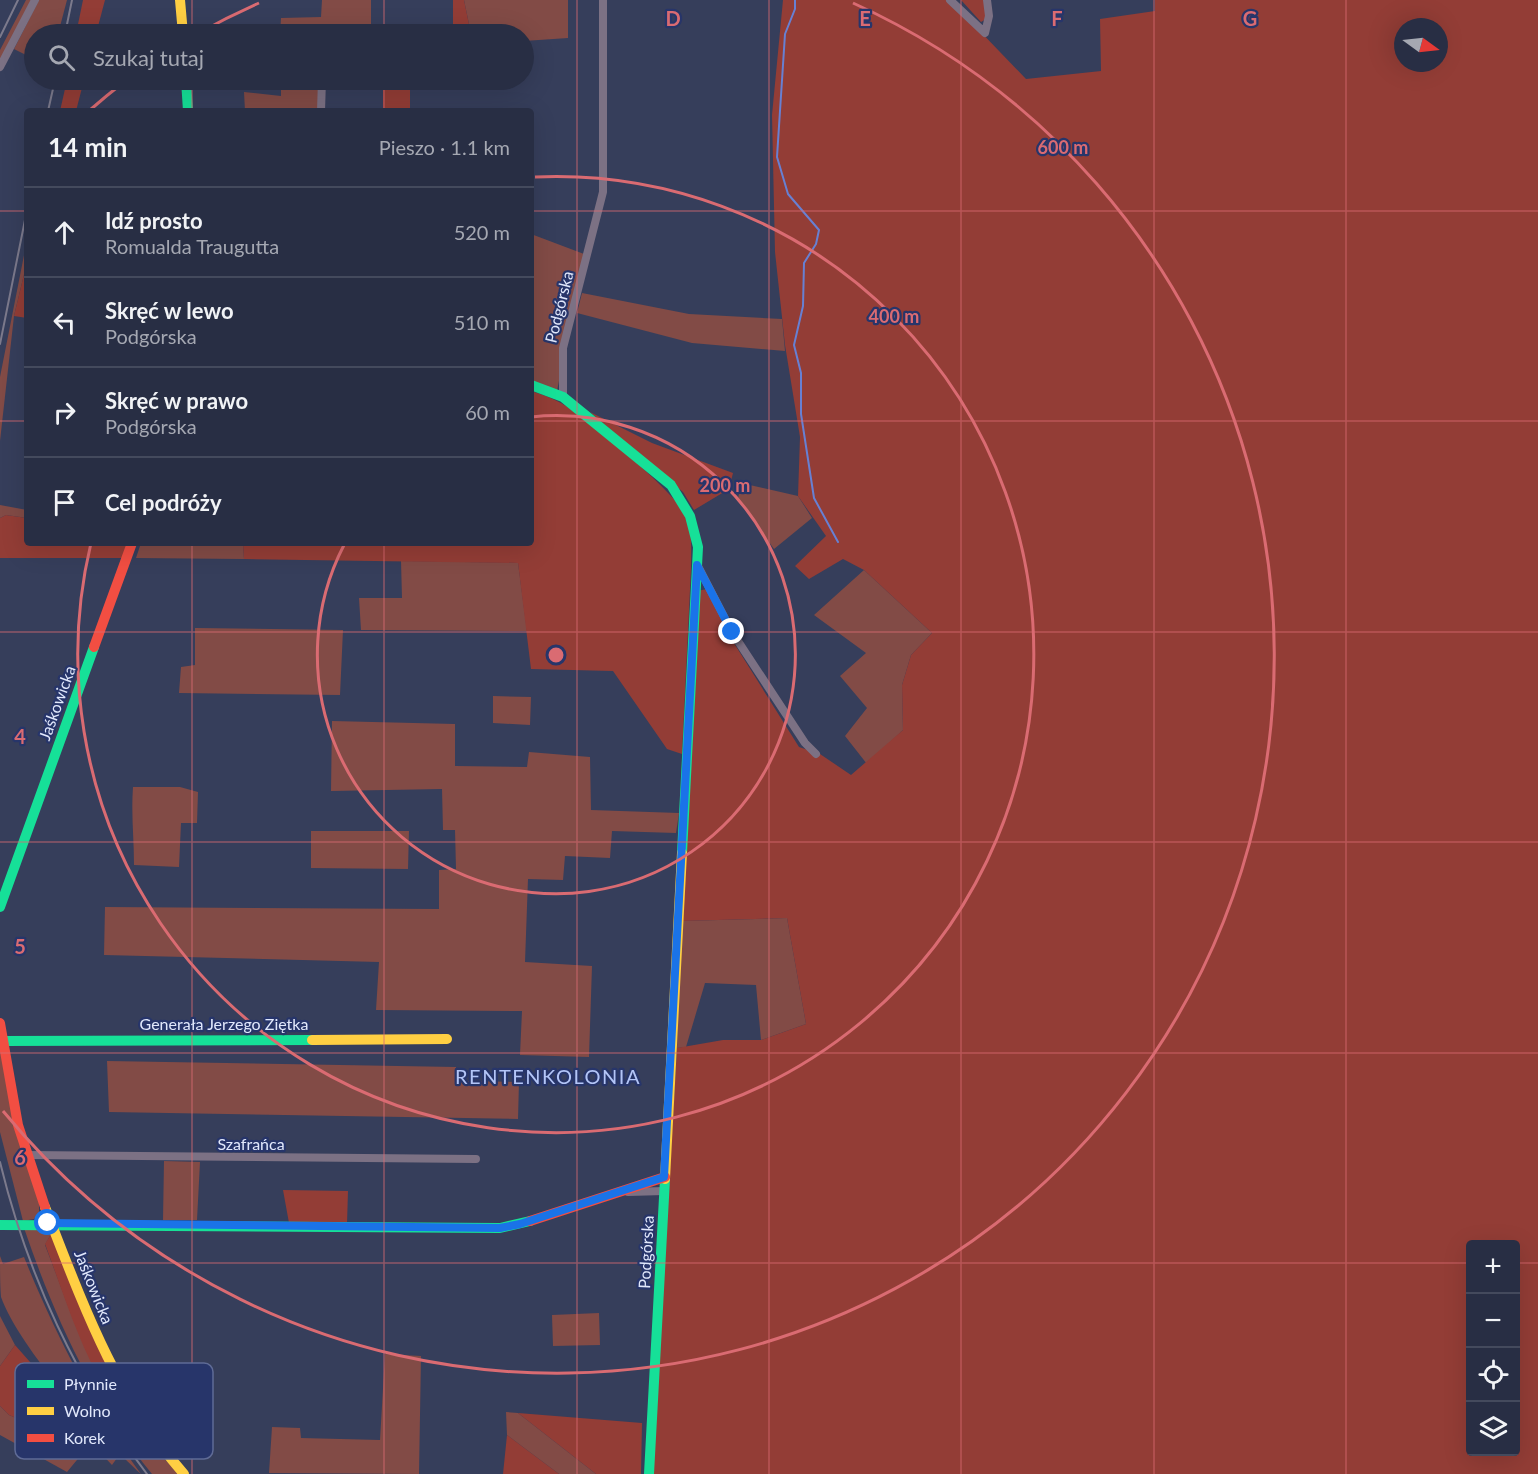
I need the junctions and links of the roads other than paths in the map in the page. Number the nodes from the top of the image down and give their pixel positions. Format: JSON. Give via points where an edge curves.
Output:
{"nodes":[{"id":1,"x":35,"y":0,"type":"edge"},
{"id":2,"x":180,"y":0,"type":"edge"},
{"id":3,"x":603,"y":0,"type":"edge"},
{"id":4,"x":950,"y":0,"type":"edge"},
{"id":5,"x":987,"y":0,"type":"edge"},
{"id":6,"x":182,"y":24,"type":"edge"},
{"id":7,"x":0,"y":67,"type":"edge"},
{"id":8,"x":187,"y":90,"type":"edge"},
{"id":9,"x":322,"y":90,"type":"edge"},
{"id":10,"x":188,"y":108,"type":"edge"},
{"id":11,"x":321,"y":108,"type":"edge"},
{"id":12,"x":534,"y":386,"type":"edge"},
{"id":13,"x":563,"y":397,"type":"junction"},
{"id":14,"x":131,"y":546,"type":"edge"},
{"id":15,"x":697,"y":565,"type":"junction"},
{"id":16,"x":816,"y":754,"type":"dead end"},
{"id":17,"x":0,"y":908,"type":"edge"},
{"id":18,"x":0,"y":1023,"type":"edge"},
{"id":19,"x":447,"y":1039,"type":"dead end"},
{"id":20,"x":2,"y":1041,"type":"junction"},
{"id":21,"x":26,"y":1155,"type":"junction"},
{"id":22,"x":476,"y":1159,"type":"dead end"},
{"id":23,"x":664,"y":1177,"type":"junction"},
{"id":24,"x":664,"y":1191,"type":"junction"},
{"id":25,"x":620,"y":1192,"type":"junction"},
{"id":26,"x":52,"y":1224,"type":"junction"},
{"id":27,"x":0,"y":1225,"type":"edge"},
{"id":28,"x":109,"y":1363,"type":"edge"},
{"id":29,"x":171,"y":1459,"type":"edge"},
{"id":30,"x":184,"y":1474,"type":"edge"},
{"id":31,"x":649,"y":1474,"type":"edge"}],
"edges":[{"from":1,"to":7,"type":"street"},
{"from":2,"to":6,"type":"street"},
{"from":3,"to":13,"type":"street","name":"Podgórska","via":[[603,192],[564,348]]},
{"from":4,"to":5,"type":"street","via":[[985,33]]},
{"from":8,"to":10,"type":"street"},
{"from":9,"to":11,"type":"street"},
{"from":12,"to":13,"type":"street"},
{"from":13,"to":15,"type":"street","name":"Podgórska","via":[[671,485],[690,516],[698,547]]},
{"from":14,"to":17,"type":"street","name":"Jaśkowicka"},
{"from":15,"to":16,"type":"street","name":"Podgórska","via":[[732,632]]},
{"from":15,"to":23,"type":"street","name":"Podgórska"},
{"from":18,"to":20,"type":"street","name":"Jaśkowicka"},
{"from":19,"to":20,"type":"street","name":"Generała Jerzego Ziętka"},
{"from":20,"to":21,"type":"street","name":"Jaśkowicka"},
{"from":21,"to":22,"type":"street","name":"Szafrańca"},
{"from":21,"to":26,"type":"street","name":"Jaśkowicka"},
{"from":23,"to":24,"type":"street","name":"Podgórska"},
{"from":23,"to":25,"type":"street"},
{"from":24,"to":25,"type":"street"},
{"from":24,"to":31,"type":"street","name":"Podgórska"},
{"from":25,"to":26,"type":"street","via":[[500,1228]]},
{"from":26,"to":27,"type":"street"},
{"from":26,"to":28,"type":"street","name":"Jaśkowicka"},
{"from":29,"to":30,"type":"street","name":"Jaśkowicka"}]}
